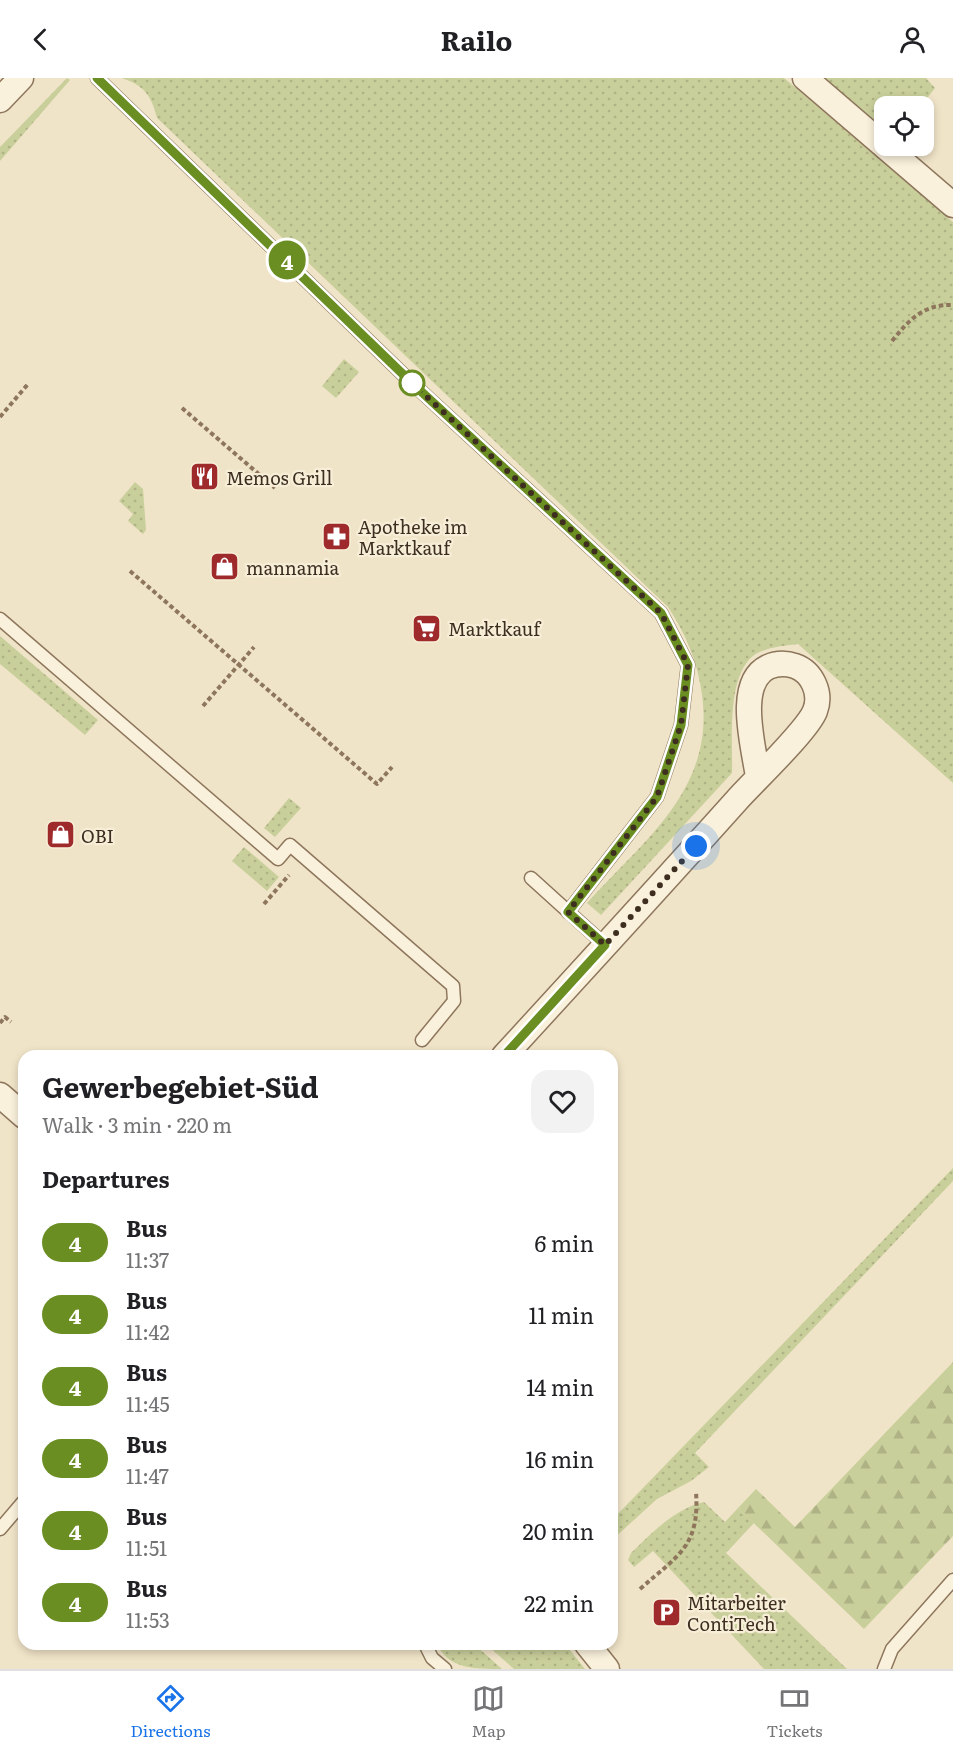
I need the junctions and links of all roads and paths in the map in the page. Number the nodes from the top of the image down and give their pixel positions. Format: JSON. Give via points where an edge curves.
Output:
{"nodes":[{"id":1,"x":21,"y":78,"type":"edge"},
{"id":2,"x":97,"y":78,"type":"edge"},
{"id":3,"x":805,"y":78,"type":"edge"},
{"id":4,"x":0,"y":100,"type":"edge"},
{"id":5,"x":953,"y":205,"type":"edge"},
{"id":6,"x":953,"y":305,"type":"edge"},
{"id":7,"x":892,"y":341,"type":"dead end"},
{"id":8,"x":28,"y":384,"type":"dead end"},
{"id":9,"x":182,"y":408,"type":"dead end"},
{"id":10,"x":0,"y":417,"type":"edge"},
{"id":11,"x":275,"y":488,"type":"dead end"},
{"id":12,"x":130,"y":571,"type":"dead end"},
{"id":13,"x":0,"y":619,"type":"edge"},
{"id":14,"x":254,"y":647,"type":"dead end"},
{"id":15,"x":239,"y":664,"type":"junction"},
{"id":16,"x":203,"y":706,"type":"dead end"},
{"id":17,"x":392,"y":767,"type":"dead end"},
{"id":18,"x":758,"y":777,"type":"dead end"},
{"id":19,"x":304,"y":857,"type":"junction"},
{"id":20,"x":531,"y":878,"type":"dead end"},
{"id":21,"x":264,"y":904,"type":"dead end"},
{"id":22,"x":568,"y":912,"type":"junction"},
{"id":23,"x":605,"y":945,"type":"junction"},
{"id":24,"x":11,"y":1022,"type":"dead end"},
{"id":25,"x":0,"y":1023,"type":"edge"},
{"id":26,"x":422,"y":1040,"type":"dead end"},
{"id":27,"x":509,"y":1050,"type":"edge"},
{"id":28,"x":0,"y":1095,"type":"edge"},
{"id":29,"x":18,"y":1111,"type":"edge"},
{"id":30,"x":696,"y":1492,"type":"dead end"},
{"id":31,"x":18,"y":1508,"type":"edge"},
{"id":32,"x":0,"y":1528,"type":"edge"},
{"id":33,"x":953,"y":1580,"type":"edge"},
{"id":34,"x":640,"y":1589,"type":"dead end"},
{"id":35,"x":428,"y":1650,"type":"edge"},
{"id":36,"x":592,"y":1650,"type":"edge"},
{"id":37,"x":445,"y":1669,"type":"edge"},
{"id":38,"x":607,"y":1669,"type":"edge"},
{"id":39,"x":884,"y":1669,"type":"edge"}],
"edges":[{"from":1,"to":4,"type":"street"},
{"from":2,"to":22,"type":"lane","via":[[412,383],[661,613],[688,665],[681,725],[657,797]]},
{"from":3,"to":5,"type":"street"},
{"from":6,"to":7,"type":"path","via":[[942,304],[917,313]]},
{"from":8,"to":10,"type":"path"},
{"from":9,"to":11,"type":"path"},
{"from":12,"to":15,"type":"path"},
{"from":13,"to":19,"type":"lane","via":[[278,858],[290,845]]},
{"from":14,"to":15,"type":"path"},
{"from":15,"to":16,"type":"path"},
{"from":15,"to":17,"type":"path","via":[[377,784]]},
{"from":18,"to":23,"type":"street"},
{"from":19,"to":21,"type":"path"},
{"from":19,"to":26,"type":"lane","via":[[453,986],[454,1001]]},
{"from":20,"to":22,"type":"lane"},
{"from":22,"to":23,"type":"lane"},
{"from":23,"to":27,"type":"street"},
{"from":24,"to":25,"type":"path","via":[[5,1017]]},
{"from":28,"to":29,"type":"street"},
{"from":30,"to":34,"type":"path","via":[[692,1536],[677,1557]]},
{"from":31,"to":32,"type":"lane"},
{"from":33,"to":39,"type":"lane","via":[[892,1649]]},
{"from":35,"to":37,"type":"lane"},
{"from":36,"to":38,"type":"street"}]}
